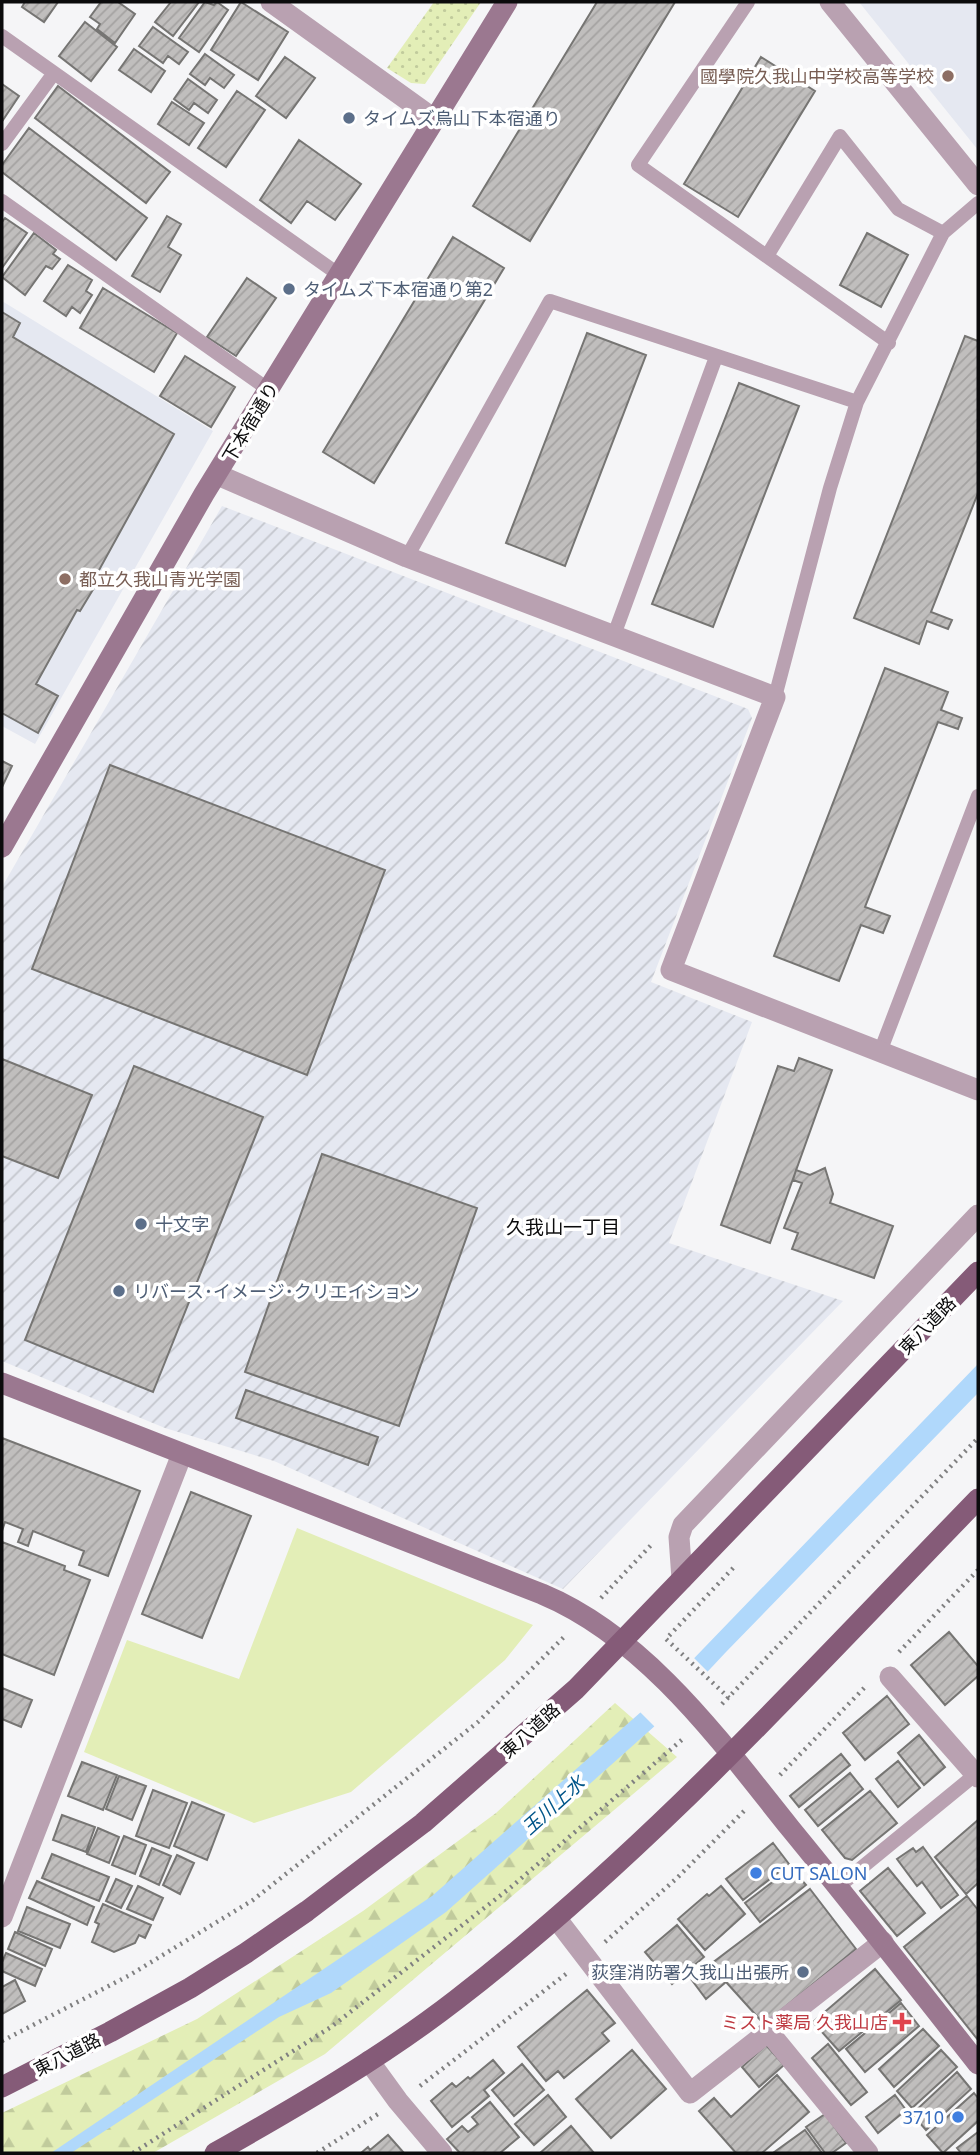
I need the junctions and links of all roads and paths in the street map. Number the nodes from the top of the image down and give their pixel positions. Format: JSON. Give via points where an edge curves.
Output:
{"nodes":[{"id":1,"x":271,"y":2,"type":"edge"},
{"id":2,"x":507,"y":2,"type":"edge"},
{"id":3,"x":748,"y":2,"type":"edge"},
{"id":4,"x":830,"y":2,"type":"edge"},
{"id":5,"x":2,"y":36,"type":"edge"},
{"id":6,"x":54,"y":73,"type":"junction"},
{"id":7,"x":434,"y":119,"type":"junction"},
{"id":8,"x":2,"y":144,"type":"edge"},
{"id":9,"x":978,"y":185,"type":"edge"},
{"id":10,"x":2,"y":201,"type":"edge"},
{"id":11,"x":978,"y":203,"type":"edge"},
{"id":12,"x":943,"y":233,"type":"junction"},
{"id":13,"x":767,"y":256,"type":"junction"},
{"id":14,"x":338,"y":274,"type":"junction"},
{"id":15,"x":889,"y":343,"type":"junction"},
{"id":16,"x":716,"y":357,"type":"junction"},
{"id":17,"x":269,"y":390,"type":"junction"},
{"id":18,"x":857,"y":402,"type":"junction"},
{"id":19,"x":218,"y":475,"type":"junction"},
{"id":20,"x":407,"y":557,"type":"junction"},
{"id":21,"x":614,"y":635,"type":"junction"},
{"id":22,"x":775,"y":697,"type":"junction"},
{"id":23,"x":978,"y":796,"type":"edge"},
{"id":24,"x":2,"y":847,"type":"edge"},
{"id":25,"x":880,"y":1052,"type":"junction"},
{"id":26,"x":978,"y":1090,"type":"edge"},
{"id":27,"x":978,"y":1215,"type":"edge"},
{"id":28,"x":978,"y":1272,"type":"edge"},
{"id":29,"x":2,"y":1383,"type":"edge"},
{"id":30,"x":978,"y":1438,"type":"edge"},
{"id":31,"x":182,"y":1454,"type":"junction"},
{"id":32,"x":978,"y":1499,"type":"edge"},
{"id":33,"x":656,"y":1540,"type":"dead end"},
{"id":34,"x":978,"y":1570,"type":"edge"},
{"id":35,"x":681,"y":1579,"type":"junction"},
{"id":36,"x":586,"y":1615,"type":"junction"},
{"id":37,"x":622,"y":1642,"type":"junction"},
{"id":38,"x":678,"y":1651,"type":"dead end"},
{"id":39,"x":895,"y":1656,"type":"dead end"},
{"id":40,"x":890,"y":1677,"type":"dead end"},
{"id":41,"x":867,"y":1685,"type":"dead end"},
{"id":42,"x":729,"y":1698,"type":"junction"},
{"id":43,"x":704,"y":1720,"type":"junction"},
{"id":44,"x":731,"y":1754,"type":"junction"},
{"id":45,"x":977,"y":1776,"type":"edge"},
{"id":46,"x":762,"y":1793,"type":"junction"},
{"id":47,"x":838,"y":1887,"type":"junction"},
{"id":48,"x":2,"y":1917,"type":"edge"},
{"id":49,"x":556,"y":1918,"type":"junction"},
{"id":50,"x":883,"y":1942,"type":"junction"},
{"id":51,"x":587,"y":1958,"type":"junction"},
{"id":52,"x":768,"y":2031,"type":"junction"},
{"id":53,"x":2,"y":2041,"type":"edge"},
{"id":54,"x":369,"y":2061,"type":"junction"},
{"id":55,"x":978,"y":2064,"type":"edge"},
{"id":56,"x":2,"y":2087,"type":"edge"},
{"id":57,"x":398,"y":2101,"type":"junction"},
{"id":58,"x":133,"y":2153,"type":"edge"},
{"id":59,"x":215,"y":2153,"type":"edge"},
{"id":60,"x":317,"y":2153,"type":"edge"},
{"id":61,"x":442,"y":2153,"type":"edge"},
{"id":62,"x":868,"y":2153,"type":"edge"}],
"edges":[{"from":1,"to":7,"type":"street"},
{"from":2,"to":7,"type":"street","name":"下本宿通り"},
{"from":3,"to":13,"type":"lane","via":[[638,165]]},
{"from":4,"to":9,"type":"street"},
{"from":5,"to":6,"type":"lane"},
{"from":6,"to":8,"type":"lane"},
{"from":6,"to":14,"type":"lane"},
{"from":7,"to":14,"type":"street","name":"下本宿通り"},
{"from":10,"to":17,"type":"lane"},
{"from":11,"to":12,"type":"lane"},
{"from":12,"to":13,"type":"lane","via":[[898,209],[841,136]]},
{"from":12,"to":15,"type":"lane"},
{"from":13,"to":15,"type":"lane"},
{"from":14,"to":17,"type":"street","name":"下本宿通り"},
{"from":15,"to":18,"type":"lane"},
{"from":16,"to":18,"type":"lane"},
{"from":16,"to":20,"type":"lane","via":[[550,301]]},
{"from":16,"to":21,"type":"lane"},
{"from":17,"to":19,"type":"street","name":"下本宿通り"},
{"from":18,"to":22,"type":"lane"},
{"from":19,"to":20,"type":"street"},
{"from":19,"to":24,"type":"street","name":"下本宿通り"},
{"from":20,"to":21,"type":"street"},
{"from":21,"to":22,"type":"street"},
{"from":22,"to":25,"type":"street","via":[[671,970]]},
{"from":23,"to":25,"type":"lane"},
{"from":25,"to":26,"type":"street"},
{"from":27,"to":35,"type":"street","via":[[683,1525]]},
{"from":28,"to":35,"type":"main road","name":"東八道路"},
{"from":29,"to":31,"type":"street"},
{"from":30,"to":42,"type":"path"},
{"from":31,"to":36,"type":"street"},
{"from":31,"to":48,"type":"street"},
{"from":32,"to":44,"type":"main road"},
{"from":33,"to":36,"type":"path"},
{"from":34,"to":39,"type":"path"},
{"from":35,"to":37,"type":"main road","name":"東八道路"},
{"from":36,"to":37,"type":"street"},
{"from":36,"to":53,"type":"path","via":[[478,1722],[253,1900],[130,1975]]},
{"from":37,"to":43,"type":"street"},
{"from":37,"to":56,"type":"main road","name":"東八道路","via":[[576,1689],[424,1823],[307,1911],[190,1988]]},
{"from":38,"to":42,"type":"path"},
{"from":40,"to":45,"type":"street"},
{"from":41,"to":46,"type":"path"},
{"from":42,"to":43,"type":"path"},
{"from":43,"to":44,"type":"street"},
{"from":43,"to":58,"type":"path","via":[[510,1888],[331,2027]]},
{"from":44,"to":46,"type":"street"},
{"from":44,"to":49,"type":"main road"},
{"from":45,"to":47,"type":"lane"},
{"from":46,"to":47,"type":"street"},
{"from":46,"to":51,"type":"path","via":[[677,1878]]},
{"from":47,"to":50,"type":"street"},
{"from":49,"to":51,"type":"street"},
{"from":49,"to":54,"type":"main road","via":[[455,2000]]},
{"from":50,"to":52,"type":"street"},
{"from":50,"to":55,"type":"street"},
{"from":51,"to":52,"type":"street","via":[[690,2093]]},
{"from":51,"to":57,"type":"path"},
{"from":52,"to":62,"type":"street"},
{"from":54,"to":57,"type":"street"},
{"from":54,"to":59,"type":"main road"},
{"from":57,"to":60,"type":"path"},
{"from":57,"to":61,"type":"street"}]}
